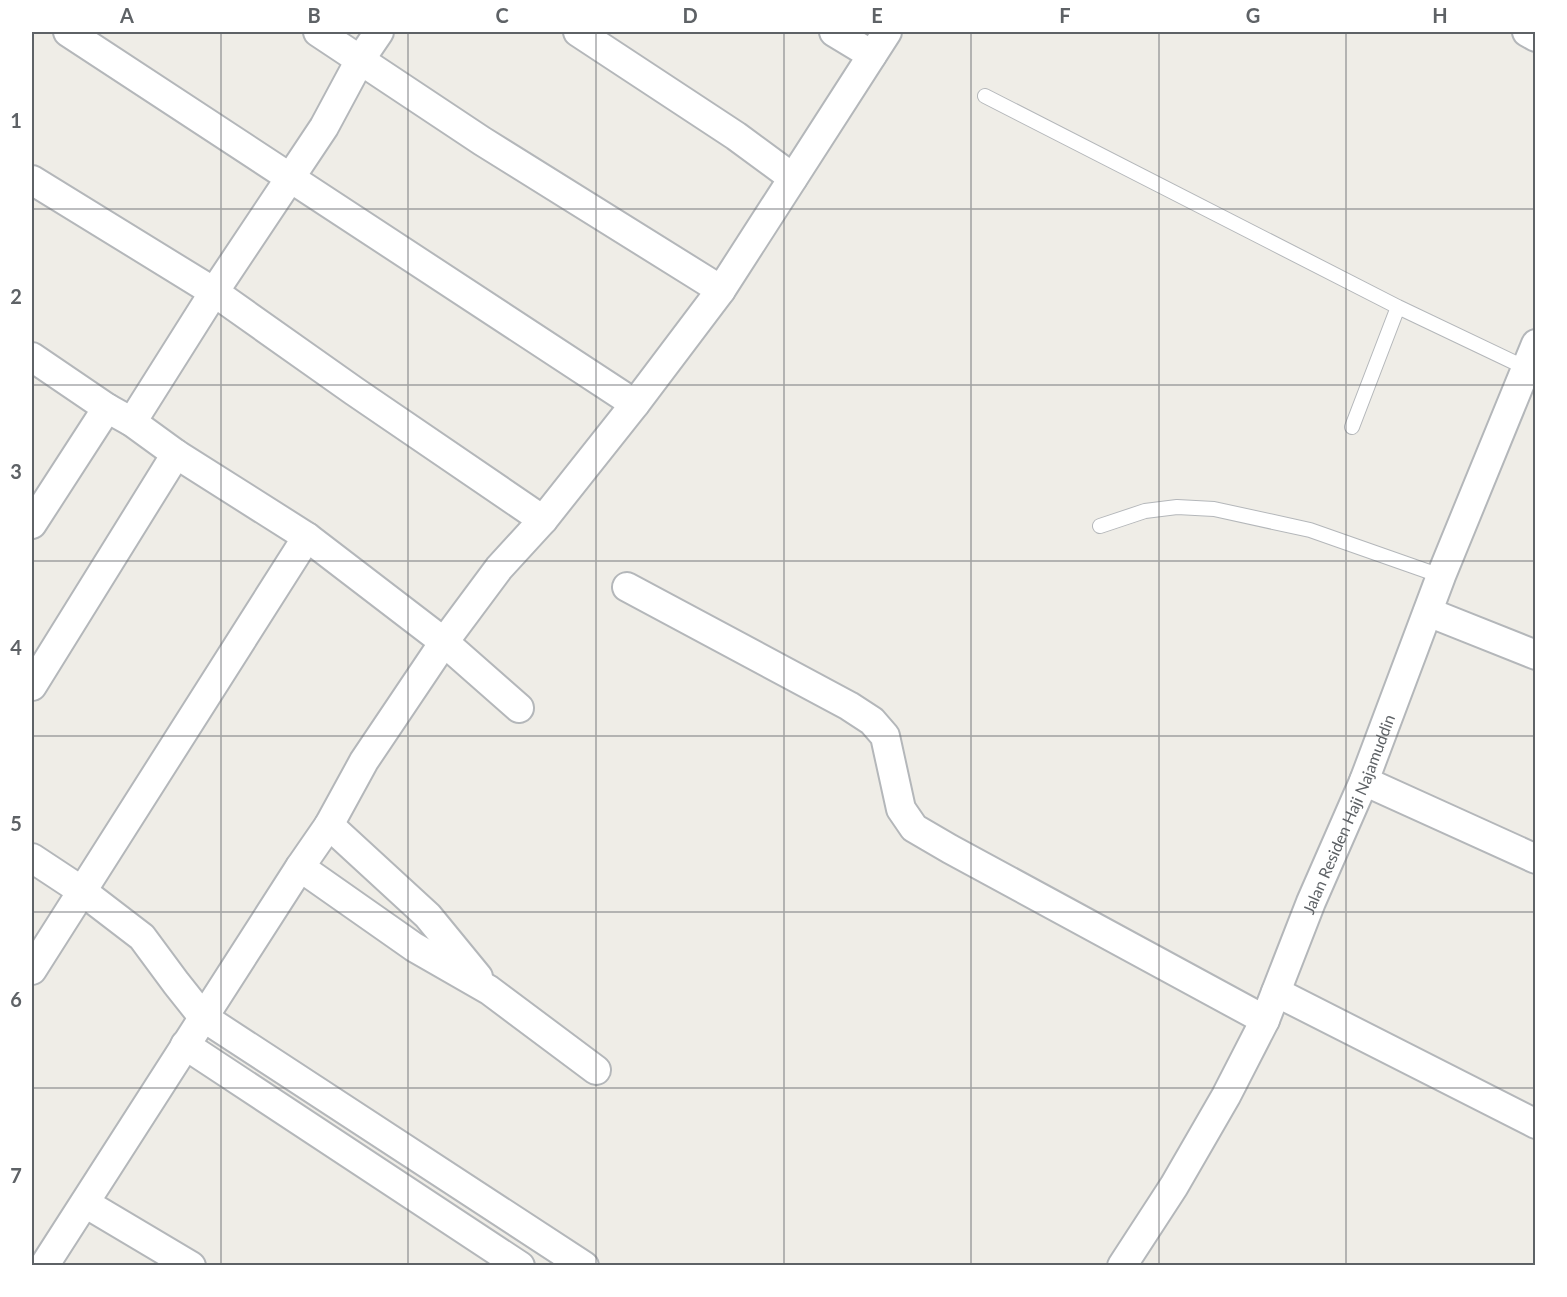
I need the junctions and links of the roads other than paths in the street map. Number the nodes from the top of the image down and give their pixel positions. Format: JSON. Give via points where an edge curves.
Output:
{"nodes":[{"id":1,"x":68,"y":32,"type":"edge"},
{"id":2,"x":318,"y":32,"type":"edge"},
{"id":3,"x":379,"y":32,"type":"edge"},
{"id":4,"x":578,"y":32,"type":"edge"},
{"id":5,"x":834,"y":32,"type":"edge"},
{"id":6,"x":887,"y":32,"type":"edge"},
{"id":7,"x":1527,"y":32,"type":"edge"},
{"id":8,"x":1536,"y":37,"type":"edge"},
{"id":9,"x":872,"y":56,"type":"junction"},
{"id":10,"x":360,"y":60,"type":"junction"},
{"id":11,"x":985,"y":96,"type":"dead end"},
{"id":12,"x":291,"y":178,"type":"junction"},
{"id":13,"x":793,"y":178,"type":"junction"},
{"id":14,"x":32,"y":180,"type":"edge"},
{"id":15,"x":721,"y":290,"type":"junction"},
{"id":16,"x":214,"y":292,"type":"junction"},
{"id":17,"x":1398,"y":307,"type":"junction"},
{"id":18,"x":1531,"y":356,"type":"edge"},
{"id":19,"x":32,"y":357,"type":"edge"},
{"id":20,"x":635,"y":405,"type":"junction"},
{"id":21,"x":107,"y":408,"type":"junction"},
{"id":22,"x":132,"y":422,"type":"junction"},
{"id":23,"x":1352,"y":427,"type":"dead end"},
{"id":24,"x":176,"y":454,"type":"junction"},
{"id":25,"x":543,"y":520,"type":"junction"},
{"id":26,"x":32,"y":524,"type":"edge"},
{"id":27,"x":1100,"y":526,"type":"dead end"},
{"id":28,"x":307,"y":537,"type":"junction"},
{"id":29,"x":1441,"y":576,"type":"junction"},
{"id":30,"x":627,"y":587,"type":"dead end"},
{"id":31,"x":1428,"y":612,"type":"junction"},
{"id":32,"x":444,"y":642,"type":"junction"},
{"id":33,"x":1536,"y":655,"type":"edge"},
{"id":34,"x":32,"y":686,"type":"edge"},
{"id":35,"x":519,"y":708,"type":"dead end"},
{"id":36,"x":1364,"y":781,"type":"junction"},
{"id":37,"x":329,"y":825,"type":"junction"},
{"id":38,"x":32,"y":858,"type":"edge"},
{"id":39,"x":1536,"y":859,"type":"edge"},
{"id":40,"x":300,"y":867,"type":"junction"},
{"id":41,"x":82,"y":891,"type":"junction"},
{"id":42,"x":32,"y":970,"type":"edge"},
{"id":43,"x":489,"y":990,"type":"junction"},
{"id":44,"x":1276,"y":992,"type":"junction"},
{"id":45,"x":203,"y":1017,"type":"junction"},
{"id":46,"x":1264,"y":1020,"type":"junction"},
{"id":47,"x":185,"y":1045,"type":"junction"},
{"id":48,"x":596,"y":1070,"type":"dead end"},
{"id":49,"x":1536,"y":1125,"type":"edge"},
{"id":50,"x":85,"y":1203,"type":"junction"},
{"id":51,"x":548,"y":1240,"type":"junction"},
{"id":52,"x":44,"y":1266,"type":"edge"},
{"id":53,"x":191,"y":1266,"type":"edge"},
{"id":54,"x":519,"y":1266,"type":"edge"},
{"id":55,"x":534,"y":1266,"type":"edge"},
{"id":56,"x":584,"y":1266,"type":"edge"},
{"id":57,"x":1122,"y":1266,"type":"edge"}],
"edges":[{"from":1,"to":12,"type":"street"},
{"from":2,"to":10,"type":"street"},
{"from":3,"to":10,"type":"street"},
{"from":4,"to":13,"type":"street"},
{"from":5,"to":9,"type":"street"},
{"from":6,"to":9,"type":"street"},
{"from":7,"to":8,"type":"street"},
{"from":9,"to":13,"type":"street"},
{"from":10,"to":12,"type":"street"},
{"from":10,"to":15,"type":"street"},
{"from":11,"to":17,"type":"lane"},
{"from":12,"to":16,"type":"street"},
{"from":12,"to":20,"type":"street"},
{"from":13,"to":15,"type":"street"},
{"from":14,"to":16,"type":"street"},
{"from":15,"to":20,"type":"street"},
{"from":16,"to":22,"type":"street"},
{"from":16,"to":25,"type":"street"},
{"from":17,"to":18,"type":"lane"},
{"from":17,"to":23,"type":"lane"},
{"from":18,"to":29,"type":"street","name":"Jalan Residen Haji Najamuddin"},
{"from":19,"to":21,"type":"street"},
{"from":20,"to":25,"type":"street"},
{"from":21,"to":22,"type":"street"},
{"from":21,"to":26,"type":"street"},
{"from":22,"to":24,"type":"street"},
{"from":24,"to":28,"type":"street"},
{"from":24,"to":34,"type":"street"},
{"from":25,"to":32,"type":"street","via":[[499,568]]},
{"from":27,"to":29,"type":"lane","via":[[1145,511],[1177,507],[1214,509],[1310,530]]},
{"from":28,"to":32,"type":"street"},
{"from":28,"to":41,"type":"street"},
{"from":29,"to":31,"type":"street","name":"Jalan Residen Haji Najamuddin"},
{"from":30,"to":46,"type":"street","via":[[872,721],[885,736],[901,809],[914,828]]},
{"from":31,"to":33,"type":"street"},
{"from":31,"to":36,"type":"street","name":"Jalan Residen Haji Najamuddin"},
{"from":32,"to":35,"type":"street"},
{"from":32,"to":37,"type":"street","via":[[364,761]]},
{"from":36,"to":39,"type":"street"},
{"from":36,"to":44,"type":"street","name":"Jalan Residen Haji Najamuddin"},
{"from":37,"to":40,"type":"street"},
{"from":37,"to":43,"type":"street","via":[[428,916]]},
{"from":38,"to":41,"type":"street"},
{"from":40,"to":43,"type":"street","via":[[414,947]]},
{"from":40,"to":45,"type":"street"},
{"from":41,"to":42,"type":"street"},
{"from":41,"to":45,"type":"street","via":[[142,937]]},
{"from":43,"to":48,"type":"street"},
{"from":44,"to":46,"type":"street","name":"Jalan Residen Haji Najamuddin"},
{"from":44,"to":49,"type":"street"},
{"from":45,"to":47,"type":"street"},
{"from":45,"to":51,"type":"street"},
{"from":46,"to":57,"type":"street","name":"Jalan Residen Haji Najamuddin","via":[[1174,1186]]},
{"from":47,"to":50,"type":"street"},
{"from":47,"to":54,"type":"street"},
{"from":50,"to":52,"type":"street"},
{"from":50,"to":53,"type":"street"},
{"from":51,"to":55,"type":"street"},
{"from":51,"to":56,"type":"street"}]}
